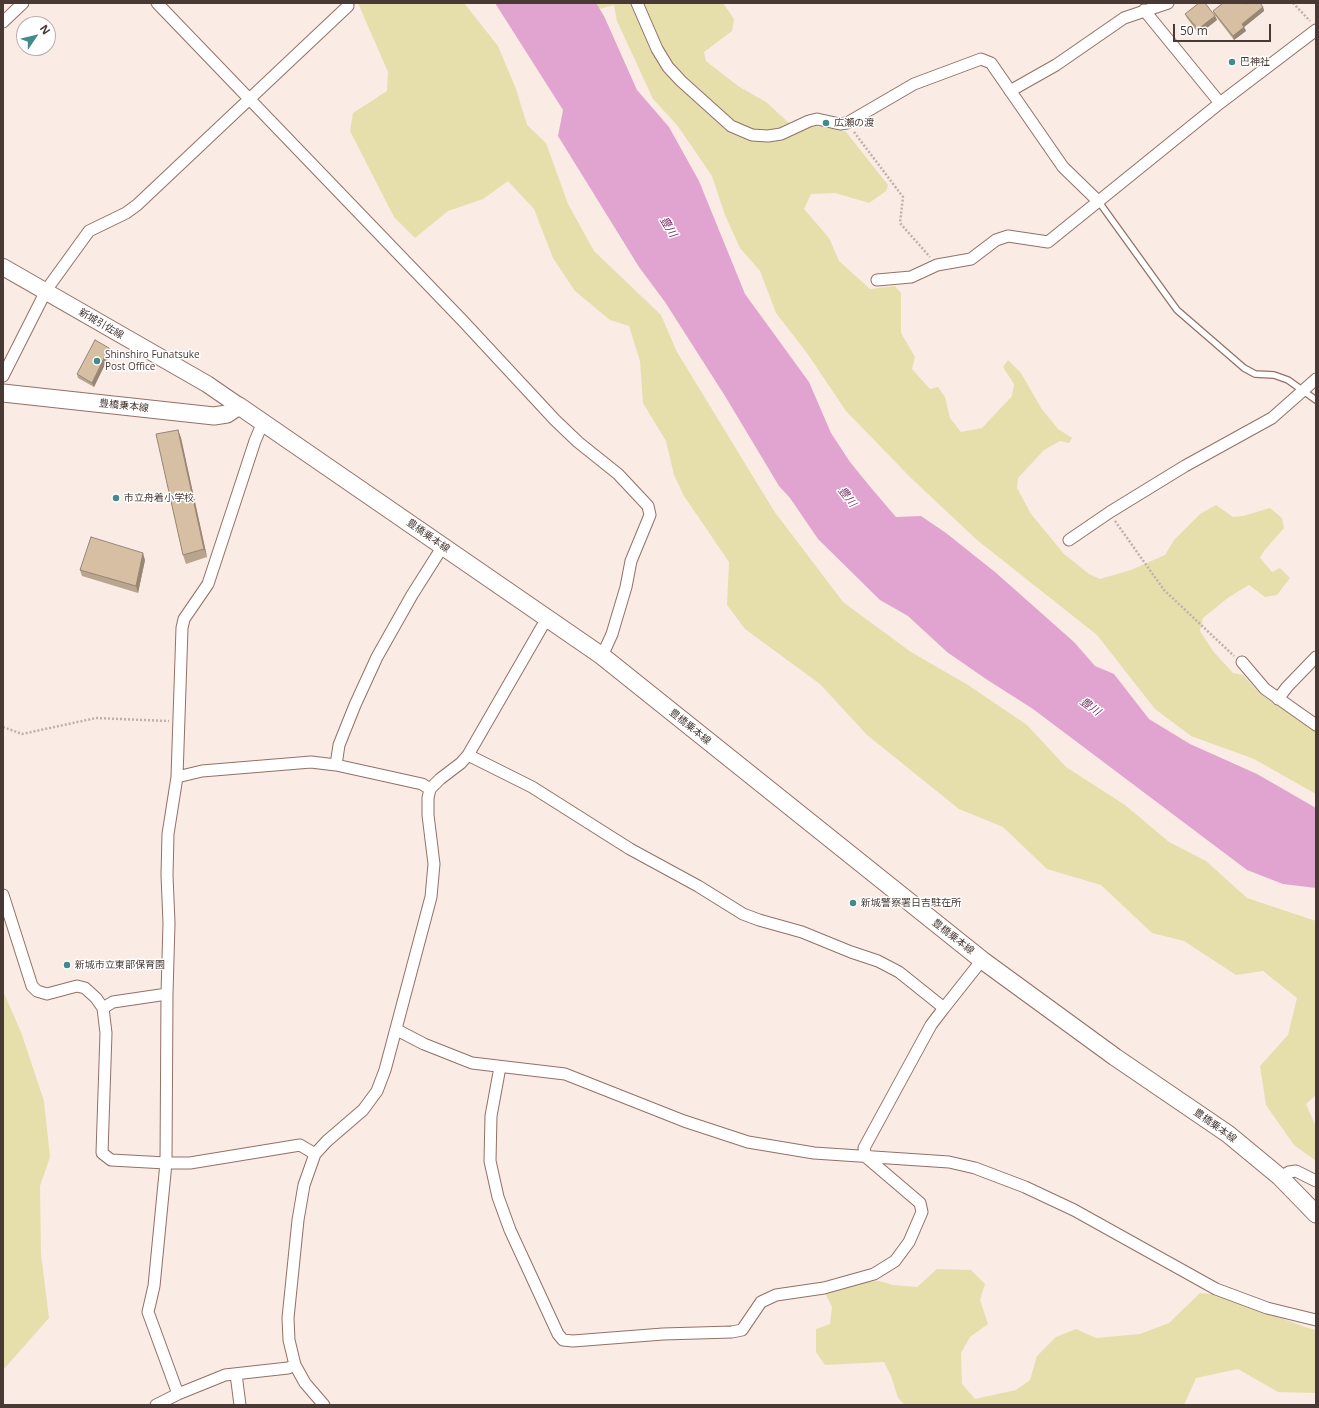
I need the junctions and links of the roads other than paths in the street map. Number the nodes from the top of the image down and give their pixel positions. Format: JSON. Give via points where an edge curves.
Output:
{"nodes":[{"id":1,"x":23,"y":3,"type":"edge"},
{"id":2,"x":157,"y":3,"type":"edge"},
{"id":3,"x":637,"y":3,"type":"edge"},
{"id":4,"x":1168,"y":3,"type":"edge"},
{"id":5,"x":348,"y":6,"type":"dead end"},
{"id":6,"x":1144,"y":10,"type":"junction"},
{"id":7,"x":3,"y":22,"type":"edge"},
{"id":8,"x":1314,"y":26,"type":"edge"},
{"id":9,"x":1010,"y":90,"type":"junction"},
{"id":10,"x":249,"y":98,"type":"junction"},
{"id":11,"x":1220,"y":103,"type":"junction"},
{"id":12,"x":1099,"y":202,"type":"junction"},
{"id":13,"x":3,"y":267,"type":"edge"},
{"id":14,"x":877,"y":280,"type":"dead end"},
{"id":15,"x":46,"y":292,"type":"junction"},
{"id":16,"x":3,"y":376,"type":"edge"},
{"id":17,"x":1316,"y":379,"type":"edge"},
{"id":18,"x":1304,"y":391,"type":"junction"},
{"id":19,"x":3,"y":393,"type":"edge"},
{"id":20,"x":1316,"y":400,"type":"edge"},
{"id":21,"x":239,"y":406,"type":"junction"},
{"id":22,"x":263,"y":422,"type":"junction"},
{"id":23,"x":1069,"y":540,"type":"dead end"},
{"id":24,"x":443,"y":546,"type":"junction"},
{"id":25,"x":547,"y":618,"type":"junction"},
{"id":26,"x":602,"y":656,"type":"junction"},
{"id":27,"x":1316,"y":657,"type":"edge"},
{"id":28,"x":1242,"y":662,"type":"road end"},
{"id":29,"x":1278,"y":699,"type":"junction"},
{"id":30,"x":1316,"y":726,"type":"edge"},
{"id":31,"x":468,"y":755,"type":"junction"},
{"id":32,"x":336,"y":765,"type":"junction"},
{"id":33,"x":177,"y":777,"type":"junction"},
{"id":34,"x":430,"y":789,"type":"junction"},
{"id":35,"x":3,"y":895,"type":"edge"},
{"id":36,"x":982,"y":960,"type":"junction"},
{"id":37,"x":167,"y":994,"type":"junction"},
{"id":38,"x":103,"y":1008,"type":"junction"},
{"id":39,"x":944,"y":1008,"type":"junction"},
{"id":40,"x":397,"y":1030,"type":"junction"},
{"id":41,"x":500,"y":1067,"type":"junction"},
{"id":42,"x":315,"y":1154,"type":"junction"},
{"id":43,"x":866,"y":1157,"type":"junction"},
{"id":44,"x":166,"y":1163,"type":"junction"},
{"id":45,"x":1280,"y":1177,"type":"junction"},
{"id":46,"x":1316,"y":1181,"type":"edge"},
{"id":47,"x":1316,"y":1214,"type":"edge"},
{"id":48,"x":1316,"y":1320,"type":"edge"},
{"id":49,"x":295,"y":1365,"type":"junction"},
{"id":50,"x":236,"y":1374,"type":"junction"},
{"id":51,"x":178,"y":1394,"type":"junction"},
{"id":52,"x":156,"y":1405,"type":"edge"},
{"id":53,"x":240,"y":1405,"type":"edge"},
{"id":54,"x":324,"y":1405,"type":"edge"}],
"edges":[{"from":1,"to":7,"type":"street"},
{"from":2,"to":10,"type":"street"},
{"from":3,"to":9,"type":"street","via":[[668,68],[731,126],[752,135],[781,134],[809,121],[848,123],[914,84],[980,59],[991,63]]},
{"from":4,"to":6,"type":"street"},
{"from":5,"to":10,"type":"street"},
{"from":6,"to":9,"type":"street","via":[[1124,18],[1056,65]]},
{"from":6,"to":11,"type":"street"},
{"from":8,"to":11,"type":"street"},
{"from":9,"to":12,"type":"street","via":[[1063,167]]},
{"from":10,"to":15,"type":"street","via":[[137,205],[89,231]]},
{"from":10,"to":26,"type":"street","via":[[463,321],[554,420],[618,474],[648,506],[650,515],[631,561],[612,634]]},
{"from":11,"to":12,"type":"street"},
{"from":12,"to":14,"type":"street","via":[[1048,242],[1008,236],[996,240],[971,259],[937,265],[911,277]]},
{"from":12,"to":18,"type":"lane","via":[[1177,310],[1244,368],[1255,374],[1274,375],[1288,380]]},
{"from":13,"to":15,"type":"main road","name":"新城引佐線"},
{"from":15,"to":16,"type":"street"},
{"from":15,"to":21,"type":"main road","name":"新城引佐線","via":[[207,384]]},
{"from":17,"to":18,"type":"street"},
{"from":18,"to":20,"type":"lane"},
{"from":18,"to":23,"type":"street","via":[[1272,418],[1185,466]]},
{"from":19,"to":21,"type":"main road","name":"豊橋乗本線","via":[[214,416],[227,414]]},
{"from":21,"to":22,"type":"main road","name":"豊橋乗本線"},
{"from":22,"to":24,"type":"main road","name":"豊橋乗本線"},
{"from":22,"to":33,"type":"street","via":[[208,584],[184,619]]},
{"from":24,"to":25,"type":"main road","name":"豊橋乗本線"},
{"from":24,"to":32,"type":"street","via":[[377,657],[339,745]]},
{"from":25,"to":26,"type":"main road","name":"豊橋乗本線"},
{"from":25,"to":31,"type":"street"},
{"from":26,"to":36,"type":"main road","name":"豊橋乗本線"},
{"from":27,"to":29,"type":"street"},
{"from":28,"to":29,"type":"street"},
{"from":29,"to":30,"type":"street"},
{"from":31,"to":34,"type":"street","via":[[461,764]]},
{"from":31,"to":39,"type":"street","via":[[532,787],[630,849],[743,914],[802,932],[878,961],[899,972]]},
{"from":32,"to":33,"type":"street","via":[[311,762],[274,764],[202,771]]},
{"from":32,"to":34,"type":"street","via":[[422,784]]},
{"from":33,"to":37,"type":"street","via":[[168,834]]},
{"from":34,"to":40,"type":"street","via":[[428,815],[434,864],[431,897]]},
{"from":35,"to":38,"type":"street","via":[[32,986],[37,991],[47,994],[77,986],[85,988]]},
{"from":36,"to":39,"type":"street"},
{"from":36,"to":45,"type":"main road","name":"豊橋乗本線","via":[[1115,1057],[1228,1134]]},
{"from":37,"to":38,"type":"street","via":[[113,1002]]},
{"from":37,"to":44,"type":"street"},
{"from":38,"to":44,"type":"street","via":[[106,1033],[102,1153],[111,1160]]},
{"from":39,"to":43,"type":"street","via":[[931,1025],[864,1148]]},
{"from":40,"to":41,"type":"street","via":[[472,1063]]},
{"from":40,"to":42,"type":"street","via":[[377,1091],[363,1110]]},
{"from":41,"to":43,"type":"street","via":[[565,1074],[684,1121],[748,1142],[814,1153]]},
{"from":41,"to":43,"type":"street","via":[[491,1116],[490,1161],[498,1197],[510,1230],[563,1340],[742,1330],[761,1302],[776,1295],[824,1288],[874,1274],[895,1260],[909,1242],[922,1212],[916,1198]]},
{"from":42,"to":44,"type":"street","via":[[300,1145],[190,1163]]},
{"from":42,"to":49,"type":"street","via":[[304,1184],[298,1220],[288,1318]]},
{"from":43,"to":48,"type":"street","via":[[949,1162],[982,1171],[1025,1187],[1074,1210],[1216,1290],[1267,1308]]},
{"from":44,"to":51,"type":"street","via":[[154,1286],[148,1312]]},
{"from":45,"to":46,"type":"street","via":[[1296,1171]]},
{"from":45,"to":47,"type":"main road","name":"豊橋乗本線"},
{"from":49,"to":50,"type":"street"},
{"from":49,"to":54,"type":"street","via":[[305,1383]]},
{"from":50,"to":51,"type":"street","via":[[225,1375]]},
{"from":50,"to":53,"type":"street"},
{"from":51,"to":52,"type":"street"}]}
